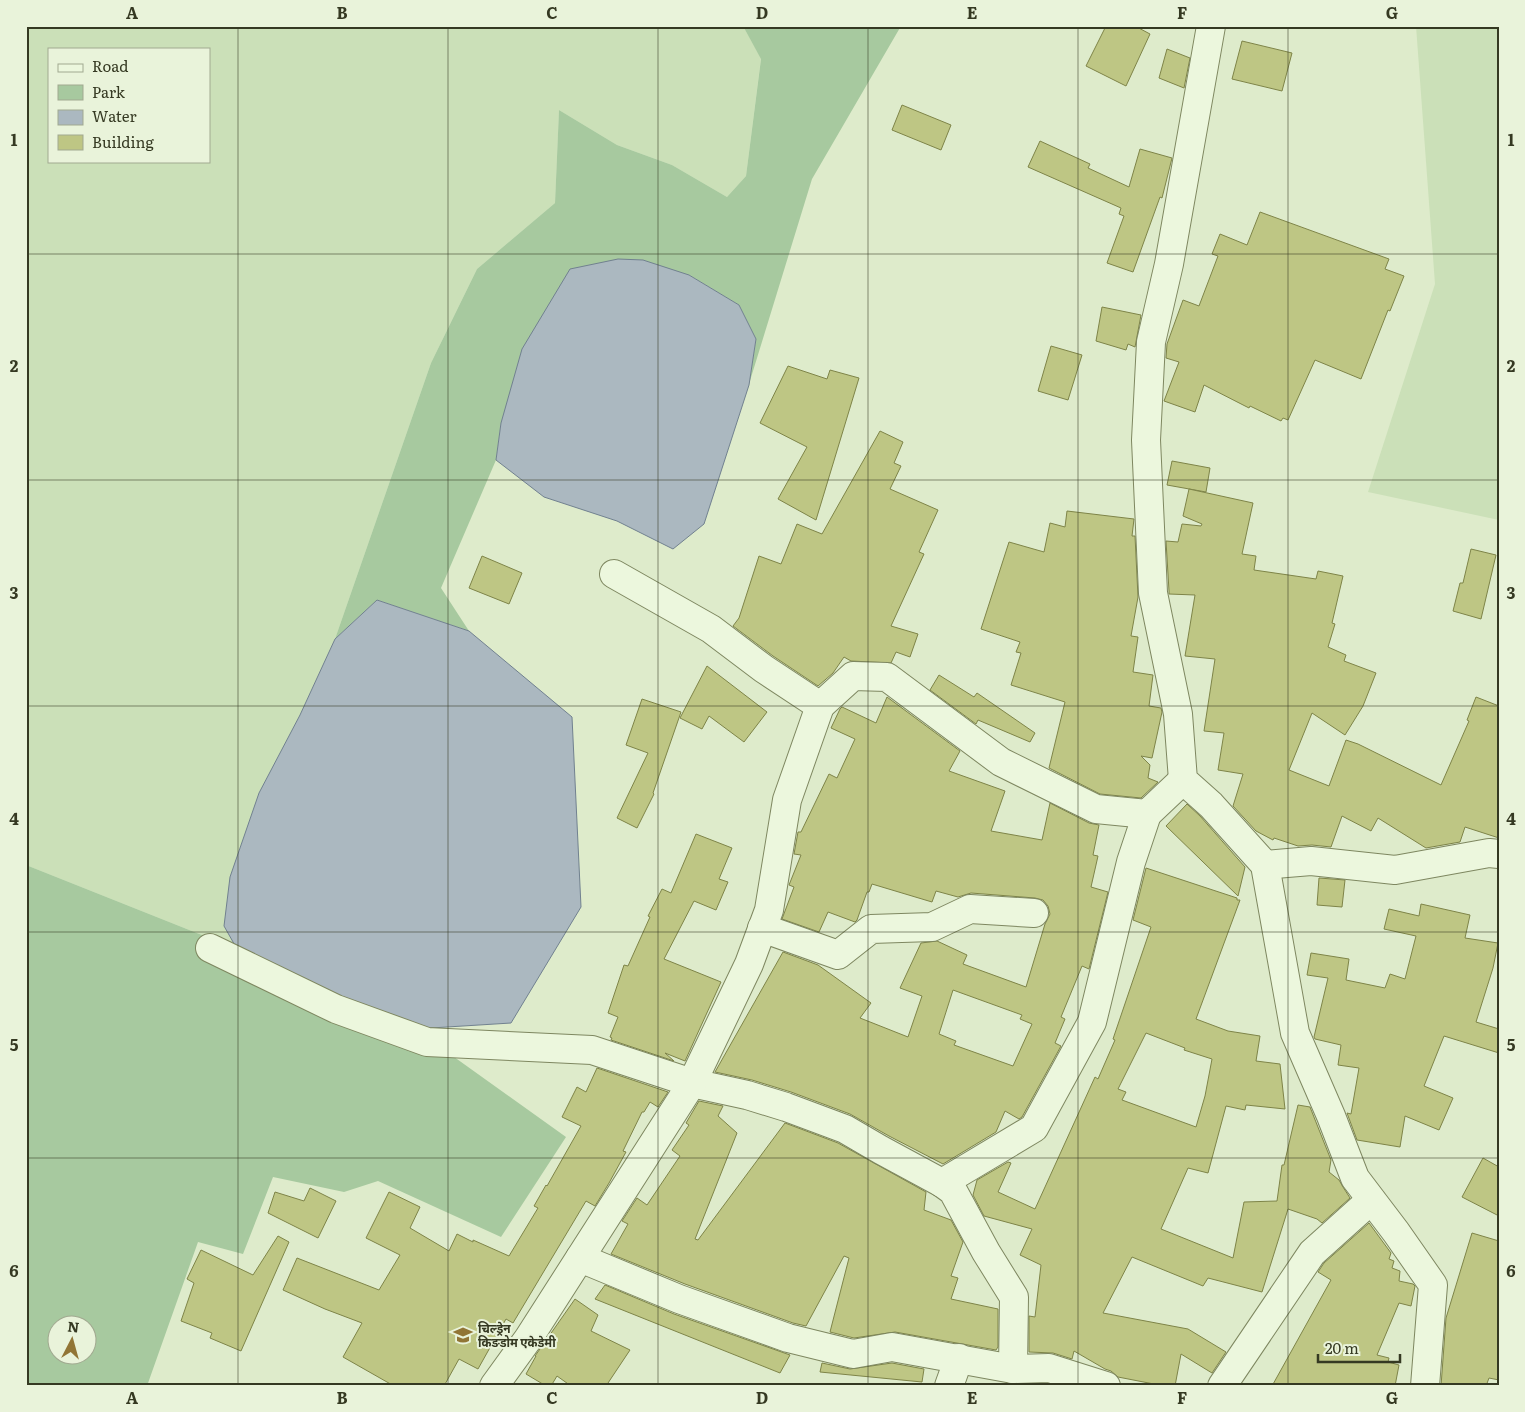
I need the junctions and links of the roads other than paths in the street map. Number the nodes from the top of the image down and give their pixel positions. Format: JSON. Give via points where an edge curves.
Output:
{"nodes":[{"id":1,"x":1211,"y":26,"type":"edge"},
{"id":2,"x":614,"y":574,"type":"dead end"},
{"id":3,"x":820,"y":706,"type":"junction"},
{"id":4,"x":1183,"y":780,"type":"junction"},
{"id":5,"x":1147,"y":814,"type":"junction"},
{"id":6,"x":1499,"y":854,"type":"edge"},
{"id":7,"x":1265,"y":865,"type":"junction"},
{"id":8,"x":1034,"y":913,"type":"dead end"},
{"id":9,"x":762,"y":928,"type":"junction"},
{"id":10,"x":210,"y":948,"type":"dead end"},
{"id":11,"x":692,"y":1082,"type":"junction"},
{"id":12,"x":942,"y":1183,"type":"junction"},
{"id":13,"x":1371,"y":1200,"type":"junction"},
{"id":14,"x":580,"y":1258,"type":"junction"},
{"id":15,"x":959,"y":1358,"type":"junction"},
{"id":16,"x":1013,"y":1369,"type":"junction"},
{"id":17,"x":494,"y":1386,"type":"edge"},
{"id":18,"x":949,"y":1386,"type":"edge"},
{"id":19,"x":1106,"y":1386,"type":"edge"},
{"id":20,"x":1222,"y":1386,"type":"edge"},
{"id":21,"x":1426,"y":1386,"type":"edge"}],
"edges":[{"from":1,"to":4,"type":"street","via":[[1169,264],[1151,342],[1146,440],[1153,593],[1178,714]]},
{"from":2,"to":3,"type":"street","via":[[711,628]]},
{"from":3,"to":5,"type":"street","via":[[853,676],[887,677],[1001,762],[1096,809]]},
{"from":3,"to":9,"type":"street","via":[[787,800],[769,910]]},
{"from":4,"to":5,"type":"street"},
{"from":4,"to":7,"type":"street","via":[[1211,805]]},
{"from":5,"to":12,"type":"street","via":[[1129,871],[1092,1022],[1034,1128]]},
{"from":6,"to":7,"type":"street","via":[[1489,853],[1395,870],[1311,861]]},
{"from":7,"to":13,"type":"street","via":[[1295,1033],[1355,1178]]},
{"from":8,"to":9,"type":"street","via":[[970,908],[932,926],[871,929],[838,955]]},
{"from":9,"to":11,"type":"street","via":[[749,964]]},
{"from":10,"to":11,"type":"street","via":[[336,1009],[427,1042],[592,1050]]},
{"from":11,"to":12,"type":"street","via":[[747,1095],[845,1129]]},
{"from":11,"to":14,"type":"street"},
{"from":12,"to":16,"type":"street","via":[[953,1192],[1014,1297]]},
{"from":13,"to":20,"type":"street","via":[[1312,1252]]},
{"from":13,"to":21,"type":"street","via":[[1434,1285]]},
{"from":14,"to":15,"type":"street","via":[[679,1299],[788,1338],[853,1354],[892,1347]]},
{"from":14,"to":17,"type":"street"},
{"from":15,"to":16,"type":"street"},
{"from":15,"to":18,"type":"street"},
{"from":16,"to":19,"type":"street","via":[[1049,1368]]}]}
